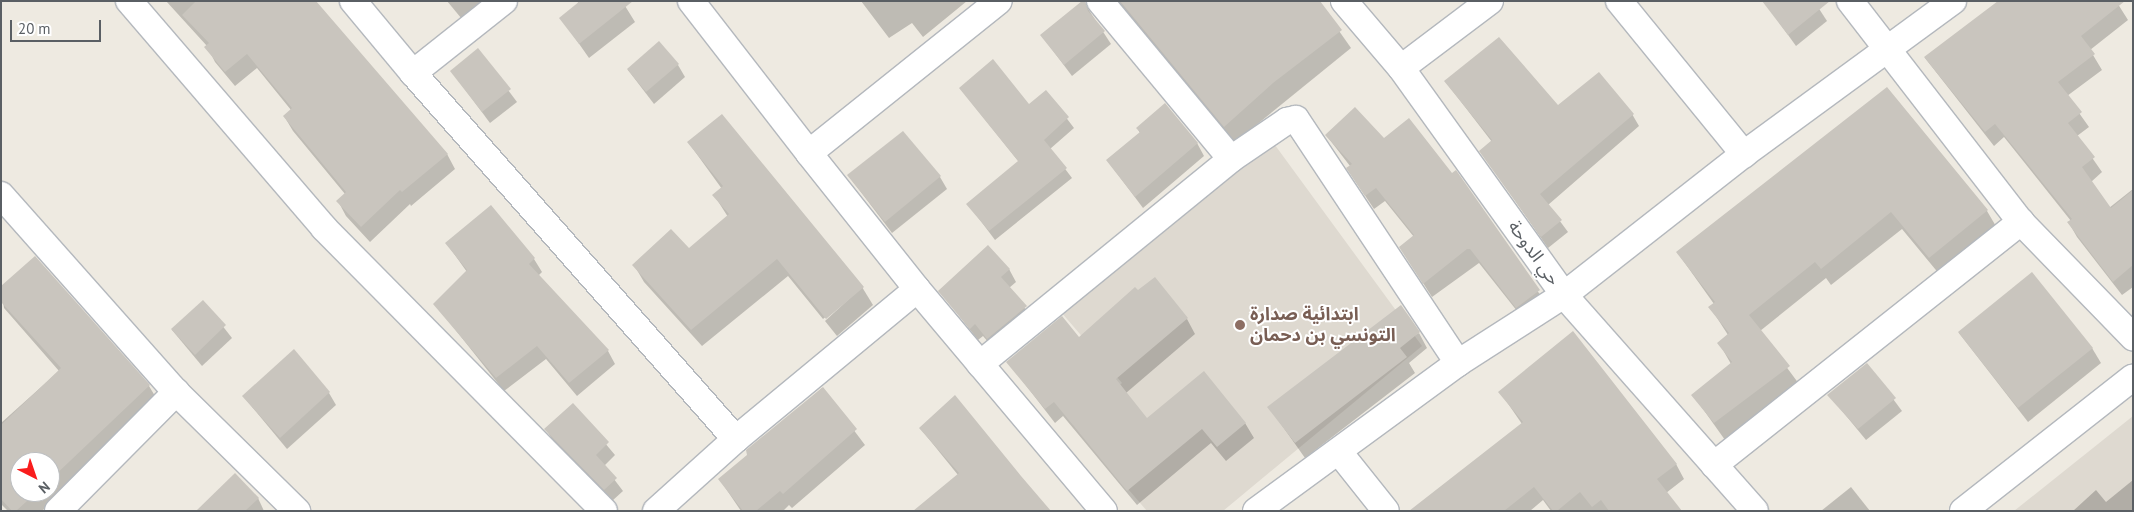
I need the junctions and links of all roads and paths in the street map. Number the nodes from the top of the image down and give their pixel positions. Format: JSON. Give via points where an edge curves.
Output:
{"nodes":[{"id":1,"x":129,"y":1,"type":"edge"},
{"id":2,"x":354,"y":1,"type":"edge"},
{"id":3,"x":504,"y":1,"type":"edge"},
{"id":4,"x":691,"y":1,"type":"edge"},
{"id":5,"x":999,"y":1,"type":"edge"},
{"id":6,"x":1100,"y":1,"type":"edge"},
{"id":7,"x":1344,"y":1,"type":"edge"},
{"id":8,"x":1490,"y":1,"type":"edge"},
{"id":9,"x":1619,"y":1,"type":"edge"},
{"id":10,"x":1850,"y":1,"type":"edge"},
{"id":11,"x":1953,"y":1,"type":"edge"},
{"id":12,"x":1887,"y":52,"type":"junction"},
{"id":13,"x":1401,"y":68,"type":"junction"},
{"id":14,"x":413,"y":73,"type":"junction"},
{"id":15,"x":809,"y":153,"type":"junction"},
{"id":16,"x":1744,"y":154,"type":"junction"},
{"id":17,"x":1232,"y":159,"type":"junction"},
{"id":18,"x":1,"y":195,"type":"edge"},
{"id":19,"x":2020,"y":222,"type":"junction"},
{"id":20,"x":918,"y":289,"type":"junction"},
{"id":21,"x":1564,"y":295,"type":"junction"},
{"id":22,"x":2133,"y":336,"type":"edge"},
{"id":23,"x":1458,"y":363,"type":"junction"},
{"id":24,"x":980,"y":364,"type":"junction"},
{"id":25,"x":2133,"y":376,"type":"edge"},
{"id":26,"x":176,"y":392,"type":"junction"},
{"id":27,"x":736,"y":439,"type":"junction"},
{"id":28,"x":1339,"y":452,"type":"junction"},
{"id":29,"x":1714,"y":465,"type":"junction"},
{"id":30,"x":58,"y":511,"type":"edge"},
{"id":31,"x":297,"y":511,"type":"edge"},
{"id":32,"x":604,"y":511,"type":"edge"},
{"id":33,"x":656,"y":511,"type":"edge"},
{"id":34,"x":1104,"y":511,"type":"edge"},
{"id":35,"x":1256,"y":511,"type":"edge"},
{"id":36,"x":1386,"y":511,"type":"edge"},
{"id":37,"x":1755,"y":511,"type":"edge"},
{"id":38,"x":1963,"y":511,"type":"edge"}],
"edges":[{"from":1,"to":32,"type":"street","via":[[324,228]]},
{"from":2,"to":14,"type":"street"},
{"from":3,"to":14,"type":"street"},
{"from":4,"to":15,"type":"street"},
{"from":5,"to":15,"type":"street"},
{"from":6,"to":17,"type":"street"},
{"from":7,"to":13,"type":"street","name":"حي الدوحة"},
{"from":8,"to":13,"type":"street"},
{"from":9,"to":16,"type":"street"},
{"from":10,"to":12,"type":"street"},
{"from":11,"to":12,"type":"street"},
{"from":12,"to":16,"type":"street"},
{"from":12,"to":19,"type":"street"},
{"from":13,"to":21,"type":"street","name":"حي الدوحة"},
{"from":14,"to":27,"type":"street"},
{"from":15,"to":20,"type":"street"},
{"from":16,"to":21,"type":"street"},
{"from":17,"to":23,"type":"street","via":[[1287,121],[1296,119],[1300,122]]},
{"from":17,"to":24,"type":"street"},
{"from":18,"to":26,"type":"street"},
{"from":19,"to":22,"type":"street"},
{"from":19,"to":29,"type":"street"},
{"from":20,"to":24,"type":"street"},
{"from":20,"to":27,"type":"street"},
{"from":21,"to":23,"type":"street"},
{"from":21,"to":29,"type":"street","name":"حي الدوحة"},
{"from":23,"to":28,"type":"street"},
{"from":24,"to":34,"type":"street"},
{"from":25,"to":38,"type":"street"},
{"from":26,"to":30,"type":"street"},
{"from":26,"to":31,"type":"street"},
{"from":27,"to":33,"type":"street"},
{"from":28,"to":35,"type":"street"},
{"from":28,"to":36,"type":"street"},
{"from":29,"to":37,"type":"street","name":"حي الدوحة"}]}
